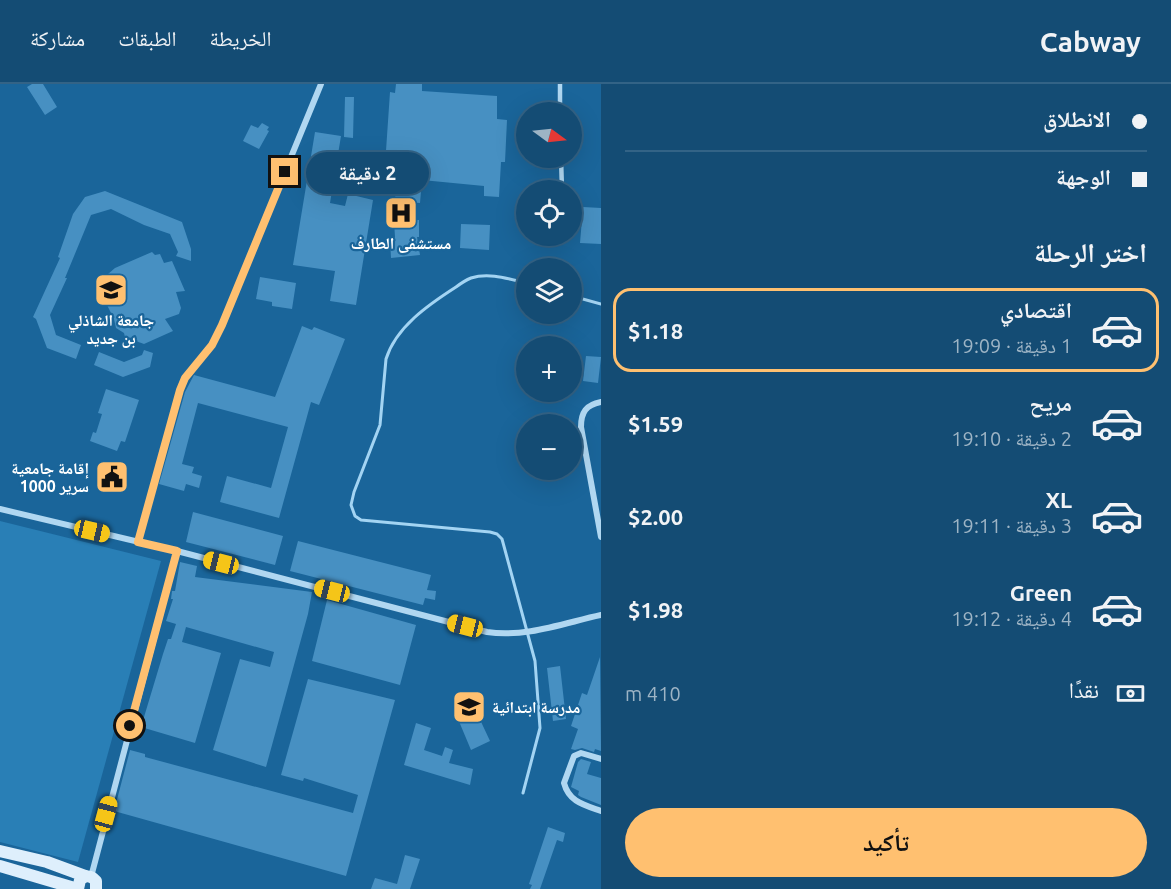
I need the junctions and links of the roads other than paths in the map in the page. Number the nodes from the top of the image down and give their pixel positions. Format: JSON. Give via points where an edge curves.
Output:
{"nodes":[{"id":1,"x":321,"y":84,"type":"edge"},
{"id":2,"x":560,"y":84,"type":"edge"},
{"id":3,"x":560,"y":102,"type":"edge"},
{"id":4,"x":601,"y":402,"type":"edge"},
{"id":5,"x":0,"y":509,"type":"edge"},
{"id":6,"x":601,"y":537,"type":"edge"},
{"id":7,"x":138,"y":542,"type":"junction"},
{"id":8,"x":177,"y":551,"type":"junction"},
{"id":9,"x":601,"y":615,"type":"edge"},
{"id":10,"x":601,"y":759,"type":"edge"},
{"id":11,"x":601,"y":811,"type":"edge"},
{"id":12,"x":0,"y":850,"type":"edge"},
{"id":13,"x":0,"y":866,"type":"edge"},
{"id":14,"x":92,"y":881,"type":"edge"},
{"id":15,"x":78,"y":889,"type":"edge"},
{"id":16,"x":106,"y":889,"type":"edge"}],
"edges":[{"from":1,"to":7,"type":"street","via":[[222,325],[180,390]]},
{"from":2,"to":3,"type":"lane"},
{"from":4,"to":6,"type":"street","via":[[584,411],[581,427]]},
{"from":5,"to":7,"type":"street"},
{"from":7,"to":8,"type":"street"},
{"from":8,"to":9,"type":"street","via":[[487,632],[522,633]]},
{"from":8,"to":14,"type":"street"},
{"from":10,"to":11,"type":"street","via":[[581,753],[574,756],[564,783],[573,800]]},
{"from":12,"to":14,"type":"street","via":[[47,862]]},
{"from":13,"to":15,"type":"street"},
{"from":14,"to":15,"type":"street","via":[[80,880]]},
{"from":14,"to":16,"type":"street"}]}
